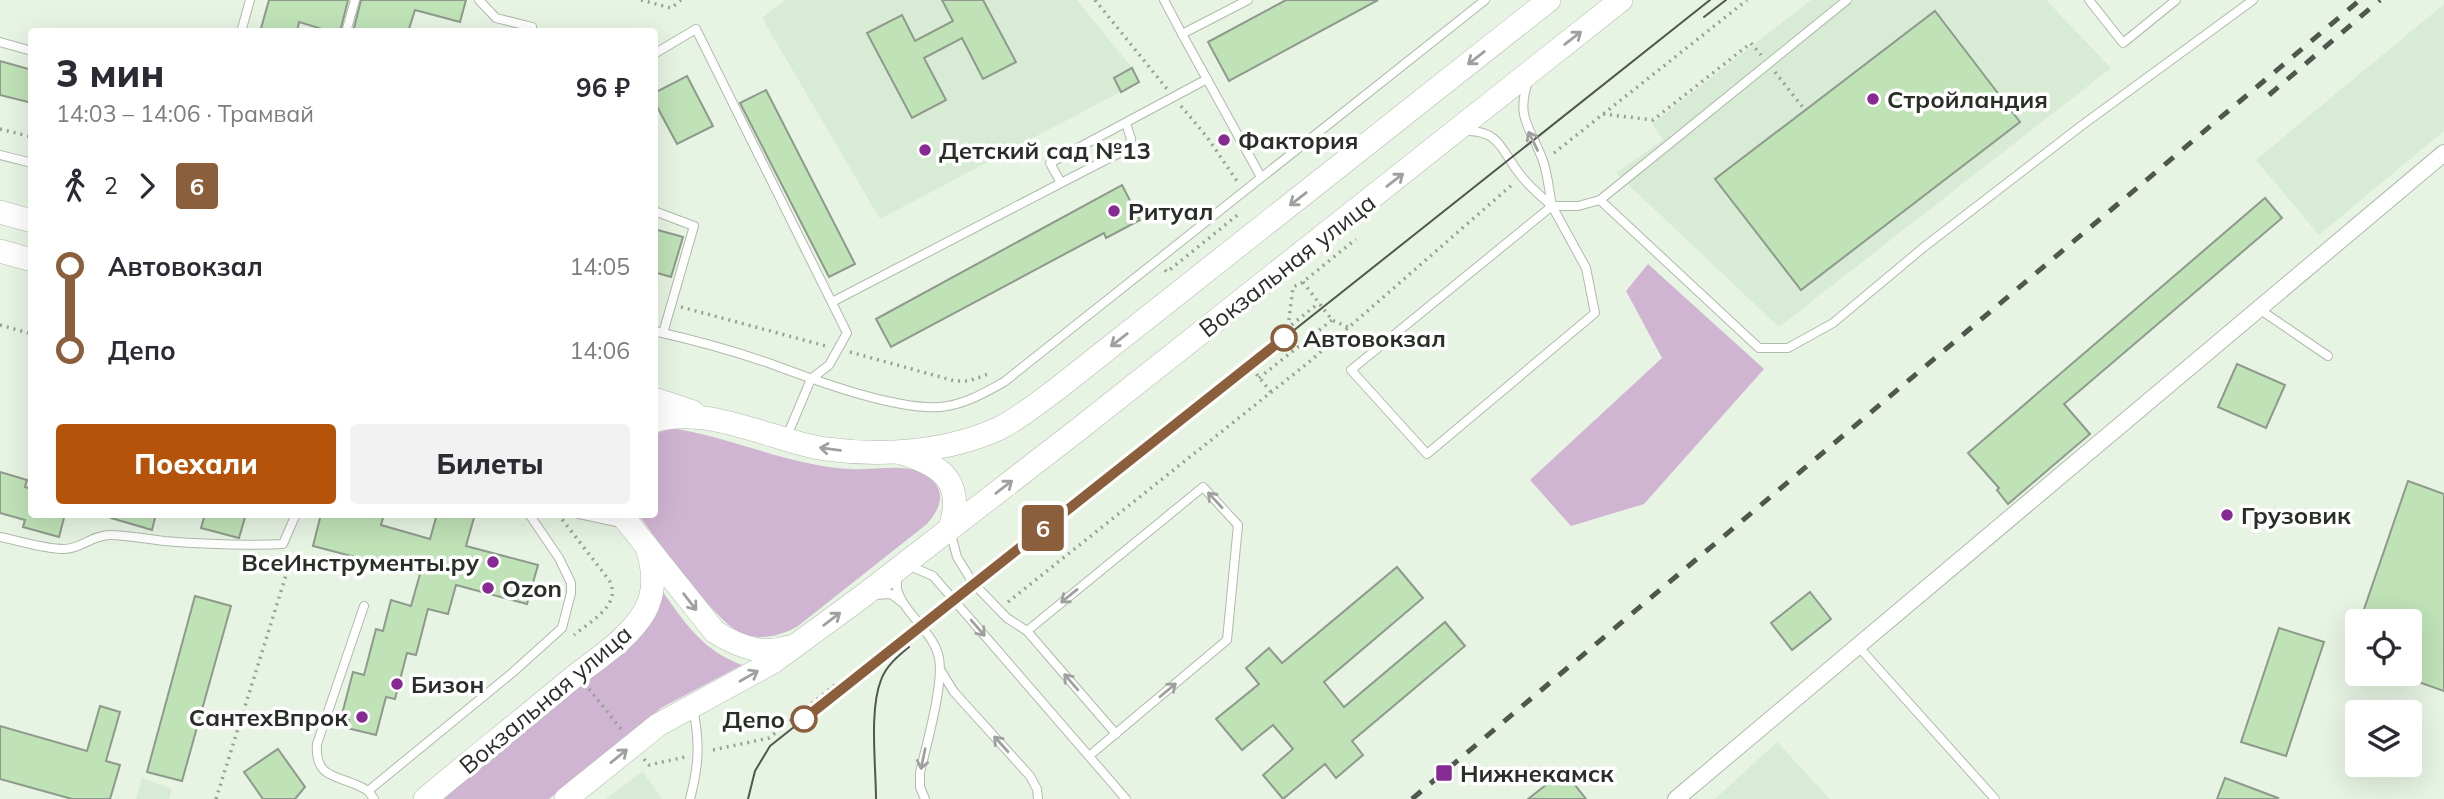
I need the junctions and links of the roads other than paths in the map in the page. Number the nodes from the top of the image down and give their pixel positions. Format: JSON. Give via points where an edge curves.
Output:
{"nodes":[{"id":1,"x":250,"y":0,"type":"edge"},
{"id":2,"x":355,"y":0,"type":"edge"},
{"id":3,"x":479,"y":0,"type":"edge"},
{"id":4,"x":1164,"y":0,"type":"edge"},
{"id":5,"x":1248,"y":0,"type":"edge"},
{"id":6,"x":1485,"y":0,"type":"edge"},
{"id":7,"x":1549,"y":0,"type":"edge"},
{"id":8,"x":1621,"y":0,"type":"edge"},
{"id":9,"x":1847,"y":0,"type":"edge"},
{"id":10,"x":2089,"y":0,"type":"edge"},
{"id":11,"x":2176,"y":0,"type":"edge"},
{"id":12,"x":2253,"y":0,"type":"edge"},
{"id":13,"x":242,"y":28,"type":"edge"},
{"id":14,"x":347,"y":28,"type":"edge"},
{"id":15,"x":532,"y":28,"type":"edge"},
{"id":16,"x":1182,"y":34,"type":"junction"},
{"id":17,"x":0,"y":42,"type":"edge"},
{"id":18,"x":28,"y":50,"type":"edge"},
{"id":19,"x":658,"y":52,"type":"edge"},
{"id":20,"x":1532,"y":71,"type":"junction"},
{"id":21,"x":1208,"y":79,"type":"junction"},
{"id":22,"x":1126,"y":123,"type":"junction"},
{"id":23,"x":1456,"y":131,"type":"junction"},
{"id":24,"x":2444,"y":152,"type":"edge"},
{"id":25,"x":0,"y":155,"type":"edge"},
{"id":26,"x":28,"y":162,"type":"edge"},
{"id":27,"x":1261,"y":177,"type":"junction"},
{"id":28,"x":1061,"y":183,"type":"junction"},
{"id":29,"x":1600,"y":200,"type":"junction"},
{"id":30,"x":1552,"y":206,"type":"junction"},
{"id":31,"x":0,"y":212,"type":"edge"},
{"id":32,"x":658,"y":212,"type":"edge"},
{"id":33,"x":28,"y":220,"type":"edge"},
{"id":34,"x":0,"y":251,"type":"edge"},
{"id":35,"x":28,"y":259,"type":"edge"},
{"id":36,"x":832,"y":302,"type":"junction"},
{"id":37,"x":2259,"y":309,"type":"junction"},
{"id":38,"x":659,"y":332,"type":"edge"},
{"id":39,"x":2328,"y":356,"type":"dead end"},
{"id":40,"x":811,"y":379,"type":"junction"},
{"id":41,"x":658,"y":400,"type":"edge"},
{"id":42,"x":712,"y":419,"type":"junction"},
{"id":43,"x":658,"y":420,"type":"edge"},
{"id":44,"x":786,"y":439,"type":"junction"},
{"id":45,"x":898,"y":452,"type":"junction"},
{"id":46,"x":294,"y":518,"type":"edge"},
{"id":47,"x":532,"y":518,"type":"edge"},
{"id":48,"x":624,"y":519,"type":"edge"},
{"id":49,"x":950,"y":528,"type":"junction"},
{"id":50,"x":0,"y":537,"type":"edge"},
{"id":51,"x":647,"y":548,"type":"junction"},
{"id":52,"x":901,"y":566,"type":"junction"},
{"id":53,"x":863,"y":596,"type":"junction"},
{"id":54,"x":904,"y":604,"type":"junction"},
{"id":55,"x":363,"y":606,"type":"dead end"},
{"id":56,"x":1027,"y":631,"type":"junction"},
{"id":57,"x":802,"y":642,"type":"junction"},
{"id":58,"x":1857,"y":645,"type":"junction"},
{"id":59,"x":941,"y":671,"type":"junction"},
{"id":60,"x":692,"y":705,"type":"junction"},
{"id":61,"x":1116,"y":734,"type":"junction"},
{"id":62,"x":1089,"y":756,"type":"junction"},
{"id":63,"x":368,"y":791,"type":"junction"},
{"id":64,"x":374,"y":799,"type":"edge"},
{"id":65,"x":425,"y":799,"type":"edge"},
{"id":66,"x":566,"y":799,"type":"edge"},
{"id":67,"x":690,"y":799,"type":"edge"},
{"id":68,"x":925,"y":799,"type":"edge"},
{"id":69,"x":1038,"y":799,"type":"edge"},
{"id":70,"x":1126,"y":799,"type":"edge"},
{"id":71,"x":1676,"y":799,"type":"edge"},
{"id":72,"x":1995,"y":799,"type":"edge"}],
"edges":[{"from":1,"to":13,"type":"lane"},
{"from":2,"to":14,"type":"lane"},
{"from":3,"to":15,"type":"lane","via":[[496,18]]},
{"from":4,"to":16,"type":"lane"},
{"from":5,"to":16,"type":"lane"},
{"from":6,"to":27,"type":"lane"},
{"from":7,"to":45,"type":"main road","name":"Вокзальная улица","one_way":true,"via":[[1029,410],[976,437]]},
{"from":20,"to":8,"type":"main road","name":"Вокзальная улица","one_way":true},
{"from":9,"to":29,"type":"lane"},
{"from":10,"to":11,"type":"lane","via":[[2123,43]]},
{"from":12,"to":29,"type":"lane","via":[[1924,247],[1833,323],[1787,348],[1759,348]]},
{"from":16,"to":21,"type":"lane"},
{"from":17,"to":18,"type":"lane"},
{"from":19,"to":36,"type":"lane","via":[[696,29]]},
{"from":20,"to":23,"type":"main road","name":"Вокзальная улица"},
{"from":30,"to":20,"type":"lane","one_way":true,"via":[[1543,161],[1522,109]]},
{"from":21,"to":22,"type":"lane"},
{"from":21,"to":27,"type":"lane"},
{"from":22,"to":28,"type":"lane","via":[[1129,148]]},
{"from":22,"to":28,"type":"lane","via":[[1051,163]]},
{"from":23,"to":30,"type":"lane","via":[[1488,134]]},
{"from":49,"to":23,"type":"main road","name":"Вокзальная улица","one_way":true},
{"from":24,"to":37,"type":"street"},
{"from":25,"to":26,"type":"lane"},
{"from":27,"to":40,"type":"lane","via":[[1004,382],[970,401],[941,407],[909,406]]},
{"from":28,"to":36,"type":"lane"},
{"from":29,"to":30,"type":"lane"},
{"from":30,"to":30,"type":"lane","via":[[1351,370],[1427,454],[1595,313],[1586,268]]},
{"from":31,"to":33,"type":"main road"},
{"from":32,"to":38,"type":"lane","via":[[694,226],[672,305]]},
{"from":34,"to":35,"type":"main road"},
{"from":36,"to":40,"type":"lane","via":[[847,334],[829,365]]},
{"from":37,"to":39,"type":"lane"},
{"from":37,"to":58,"type":"street"},
{"from":38,"to":40,"type":"lane"},
{"from":40,"to":44,"type":"lane"},
{"from":41,"to":42,"type":"main road"},
{"from":42,"to":43,"type":"main road","name":"Вокзальная улица"},
{"from":42,"to":44,"type":"main road","name":"Вокзальная улица"},
{"from":45,"to":44,"type":"main road","name":"Вокзальная улица","one_way":true,"via":[[824,449]]},
{"from":45,"to":49,"type":"main road","name":"Вокзальная улица","via":[[925,460],[947,478],[955,500]]},
{"from":46,"to":50,"type":"lane","via":[[283,544],[102,535],[64,549]]},
{"from":47,"to":63,"type":"lane","via":[[571,583],[562,628]]},
{"from":48,"to":51,"type":"main road","name":"Вокзальная улица"},
{"from":49,"to":52,"type":"main road","name":"Вокзальная улица"},
{"from":49,"to":56,"type":"lane","via":[[962,567],[998,610]]},
{"from":51,"to":57,"type":"main road","name":"Вокзальная улица","one_way":true,"via":[[715,632],[761,651]]},
{"from":51,"to":65,"type":"main road","name":"Вокзальная улица","via":[[653,583],[645,610],[635,624]]},
{"from":52,"to":53,"type":"main road","name":"Вокзальная улица"},
{"from":52,"to":54,"type":"lane","via":[[897,589]]},
{"from":52,"to":62,"type":"lane","one_way":true,"via":[[933,576]]},
{"from":53,"to":54,"type":"lane","via":[[891,594]]},
{"from":57,"to":53,"type":"main road","name":"Вокзальная улица","one_way":true},
{"from":54,"to":59,"type":"lane","via":[[927,632]]},
{"from":55,"to":63,"type":"lane","via":[[316,758],[327,774]]},
{"from":61,"to":56,"type":"lane","one_way":true},
{"from":61,"to":56,"type":"lane","one_way":true,"via":[[1227,640],[1238,525],[1203,487]]},
{"from":60,"to":57,"type":"main road","name":"Вокзальная улица","one_way":true},
{"from":58,"to":71,"type":"street"},
{"from":58,"to":72,"type":"lane"},
{"from":59,"to":68,"type":"lane","one_way":true,"via":[[920,773]]},
{"from":69,"to":59,"type":"lane","one_way":true,"via":[[1030,776],[954,692]]},
{"from":66,"to":60,"type":"main road","name":"Вокзальная улица","one_way":true,"via":[[658,725]]},
{"from":60,"to":67,"type":"lane","via":[[699,753]]},
{"from":61,"to":62,"type":"lane"},
{"from":62,"to":70,"type":"lane"},
{"from":63,"to":64,"type":"lane"}]}
